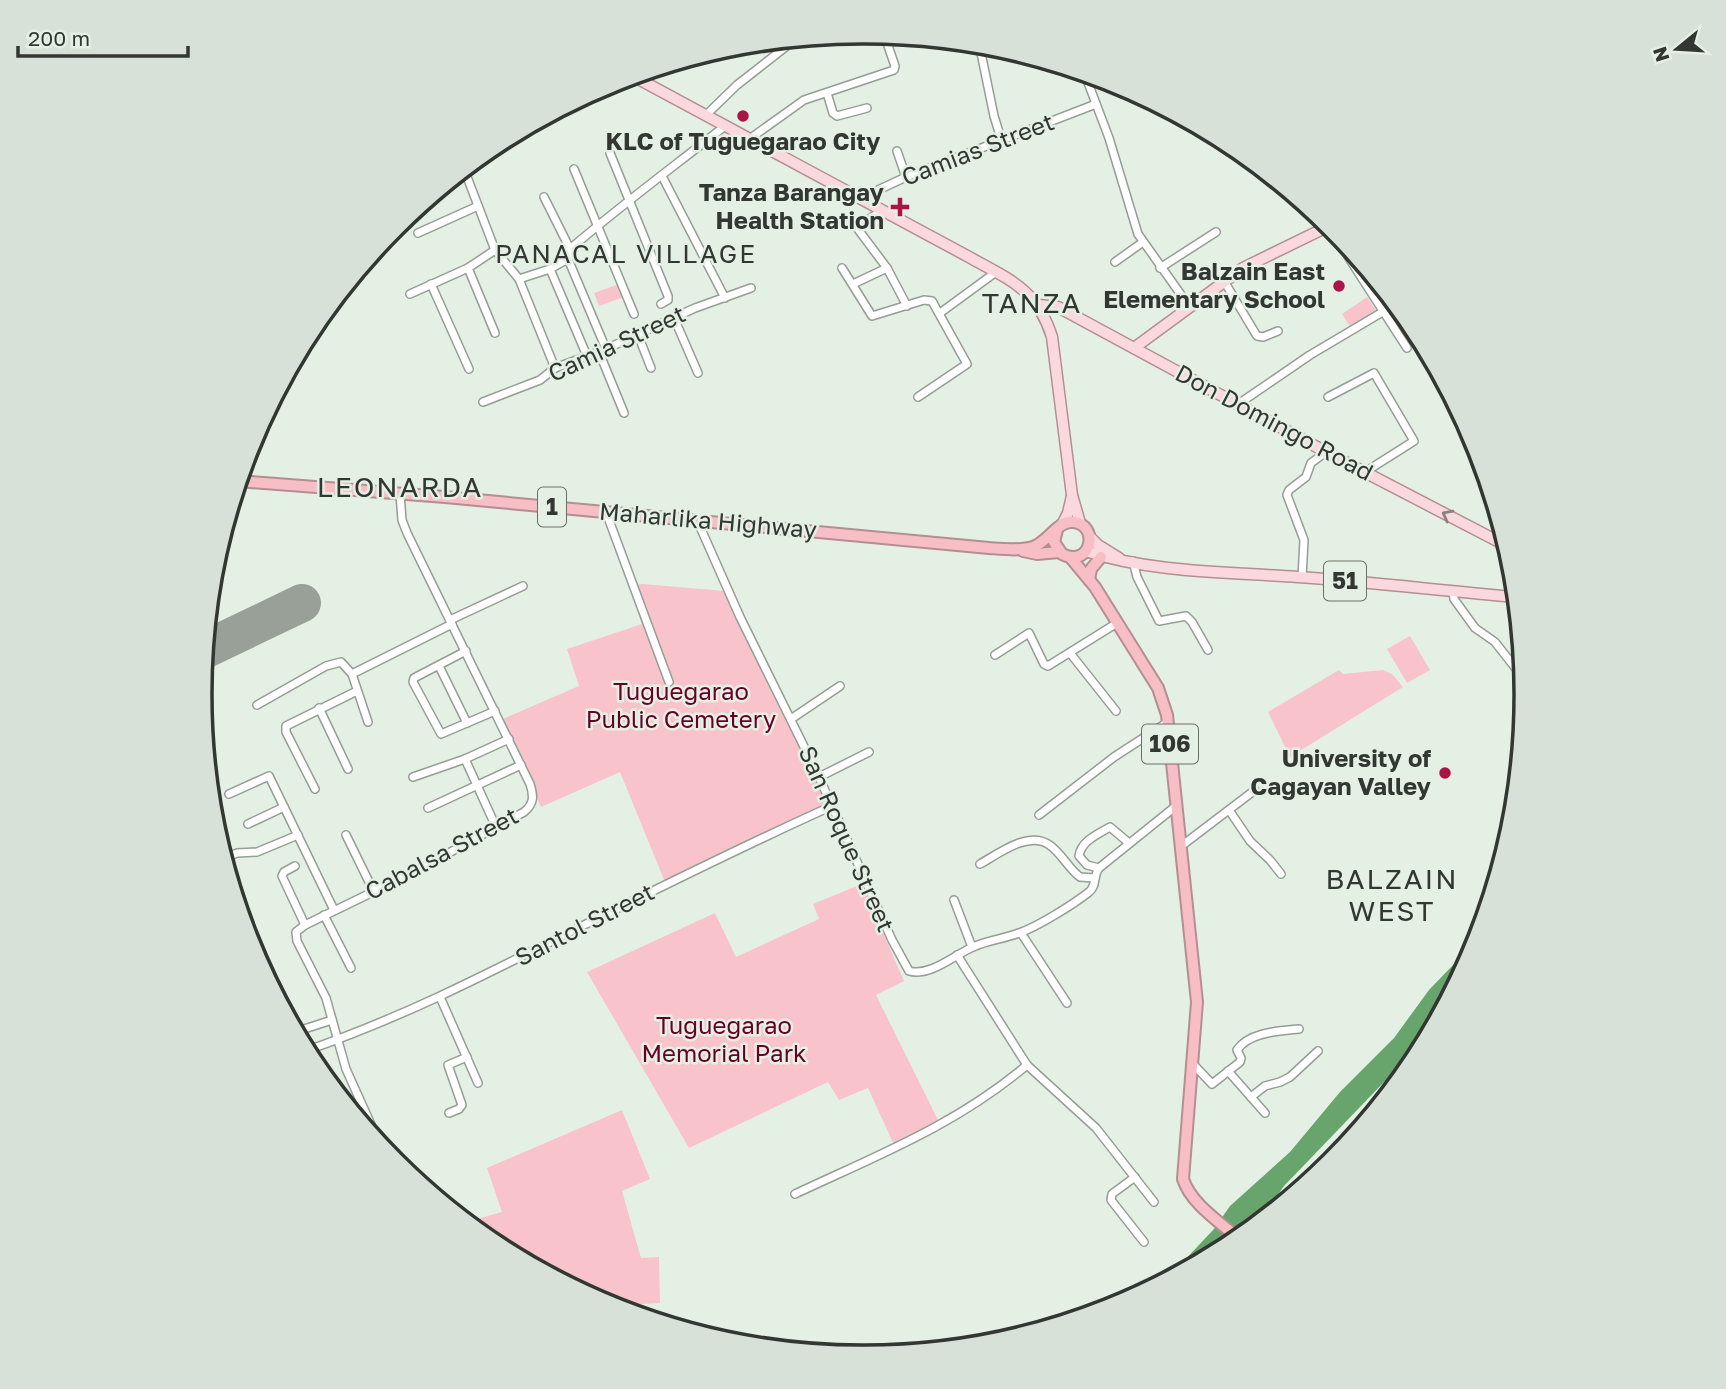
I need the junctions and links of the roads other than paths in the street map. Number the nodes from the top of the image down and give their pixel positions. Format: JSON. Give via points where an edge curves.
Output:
{"nodes":[{"id":1,"x":888,"y":45,"type":"edge"},
{"id":2,"x":784,"y":48,"type":"edge"},
{"id":3,"x":981,"y":55,"type":"edge"},
{"id":4,"x":644,"y":82,"type":"edge"},
{"id":5,"x":1089,"y":84,"type":"edge"},
{"id":6,"x":827,"y":93,"type":"junction"},
{"id":7,"x":1096,"y":104,"type":"junction"},
{"id":8,"x":867,"y":108,"type":"dead end"},
{"id":9,"x":705,"y":116,"type":"junction"},
{"id":10,"x":724,"y":126,"type":"junction"},
{"id":11,"x":748,"y":140,"type":"junction"},
{"id":12,"x":1002,"y":142,"type":"junction"},
{"id":13,"x":897,"y":151,"type":"dead end"},
{"id":14,"x":610,"y":153,"type":"dead end"},
{"id":15,"x":574,"y":169,"type":"dead end"},
{"id":16,"x":662,"y":176,"type":"junction"},
{"id":17,"x":906,"y":177,"type":"junction"},
{"id":18,"x":467,"y":178,"type":"edge"},
{"id":19,"x":544,"y":197,"type":"dead end"},
{"id":20,"x":628,"y":200,"type":"junction"},
{"id":21,"x":864,"y":200,"type":"junction"},
{"id":22,"x":478,"y":206,"type":"junction"},
{"id":23,"x":882,"y":210,"type":"junction"},
{"id":24,"x":598,"y":225,"type":"junction"},
{"id":25,"x":1319,"y":230,"type":"edge"},
{"id":26,"x":1216,"y":232,"type":"dead end"},
{"id":27,"x":418,"y":233,"type":"dead end"},
{"id":28,"x":1143,"y":242,"type":"junction"},
{"id":29,"x":570,"y":249,"type":"junction"},
{"id":30,"x":495,"y":250,"type":"junction"},
{"id":31,"x":568,"y":259,"type":"junction"},
{"id":32,"x":1115,"y":262,"type":"dead end"},
{"id":33,"x":468,"y":268,"type":"junction"},
{"id":34,"x":842,"y":268,"type":"dead end"},
{"id":35,"x":887,"y":268,"type":"junction"},
{"id":36,"x":1160,"y":268,"type":"junction"},
{"id":37,"x":550,"y":269,"type":"junction"},
{"id":38,"x":996,"y":272,"type":"junction"},
{"id":39,"x":1359,"y":273,"type":"edge"},
{"id":40,"x":519,"y":279,"type":"junction"},
{"id":41,"x":1224,"y":281,"type":"junction"},
{"id":42,"x":431,"y":284,"type":"junction"},
{"id":43,"x":853,"y":284,"type":"junction"},
{"id":44,"x":751,"y":288,"type":"dead end"},
{"id":45,"x":410,"y":293,"type":"dead end"},
{"id":46,"x":724,"y":298,"type":"junction"},
{"id":47,"x":664,"y":302,"type":"dead end"},
{"id":48,"x":1039,"y":305,"type":"junction"},
{"id":49,"x":906,"y":306,"type":"junction"},
{"id":50,"x":1189,"y":306,"type":"junction"},
{"id":51,"x":1387,"y":309,"type":"edge"},
{"id":52,"x":1383,"y":311,"type":"junction"},
{"id":53,"x":940,"y":313,"type":"junction"},
{"id":54,"x":635,"y":314,"type":"dead end"},
{"id":55,"x":674,"y":318,"type":"junction"},
{"id":56,"x":1278,"y":331,"type":"dead end"},
{"id":57,"x":495,"y":333,"type":"dead end"},
{"id":58,"x":638,"y":335,"type":"junction"},
{"id":59,"x":1134,"y":348,"type":"junction"},
{"id":60,"x":1407,"y":348,"type":"dead end"},
{"id":61,"x":602,"y":350,"type":"junction"},
{"id":62,"x":587,"y":356,"type":"junction"},
{"id":63,"x":555,"y":368,"type":"junction"},
{"id":64,"x":651,"y":368,"type":"dead end"},
{"id":65,"x":470,"y":369,"type":"dead end"},
{"id":66,"x":698,"y":373,"type":"dead end"},
{"id":67,"x":918,"y":397,"type":"dead end"},
{"id":68,"x":1328,"y":397,"type":"dead end"},
{"id":69,"x":482,"y":402,"type":"dead end"},
{"id":70,"x":1237,"y":405,"type":"junction"},
{"id":71,"x":624,"y":414,"type":"dead end"},
{"id":72,"x":1326,"y":452,"type":"junction"},
{"id":73,"x":1365,"y":472,"type":"junction"},
{"id":74,"x":248,"y":482,"type":"edge"},
{"id":75,"x":400,"y":494,"type":"junction"},
{"id":76,"x":1072,"y":495,"type":"junction"},
{"id":77,"x":606,"y":512,"type":"junction"},
{"id":78,"x":697,"y":520,"type":"junction"},
{"id":79,"x":1080,"y":523,"type":"junction"},
{"id":80,"x":1059,"y":528,"type":"junction"},
{"id":81,"x":1090,"y":537,"type":"junction"},
{"id":82,"x":1495,"y":540,"type":"edge"},
{"id":83,"x":1010,"y":549,"type":"junction"},
{"id":84,"x":1084,"y":553,"type":"junction"},
{"id":85,"x":1065,"y":555,"type":"junction"},
{"id":86,"x":1101,"y":557,"type":"junction"},
{"id":87,"x":1128,"y":560,"type":"junction"},
{"id":88,"x":1302,"y":577,"type":"junction"},
{"id":89,"x":1089,"y":580,"type":"junction"},
{"id":90,"x":523,"y":586,"type":"dead end"},
{"id":91,"x":1453,"y":592,"type":"junction"},
{"id":92,"x":1506,"y":596,"type":"edge"},
{"id":93,"x":451,"y":622,"type":"junction"},
{"id":94,"x":1117,"y":623,"type":"junction"},
{"id":95,"x":1208,"y":650,"type":"dead end"},
{"id":96,"x":466,"y":651,"type":"junction"},
{"id":97,"x":1070,"y":653,"type":"junction"},
{"id":98,"x":995,"y":655,"type":"dead end"},
{"id":99,"x":1513,"y":664,"type":"edge"},
{"id":100,"x":439,"y":666,"type":"junction"},
{"id":101,"x":352,"y":674,"type":"junction"},
{"id":102,"x":669,"y":682,"type":"dead end"},
{"id":103,"x":840,"y":686,"type":"dead end"},
{"id":104,"x":357,"y":691,"type":"junction"},
{"id":105,"x":257,"y":705,"type":"dead end"},
{"id":106,"x":319,"y":708,"type":"junction"},
{"id":107,"x":495,"y":710,"type":"junction"},
{"id":108,"x":1116,"y":711,"type":"dead end"},
{"id":109,"x":791,"y":719,"type":"junction"},
{"id":110,"x":368,"y":722,"type":"dead end"},
{"id":111,"x":1168,"y":722,"type":"junction"},
{"id":112,"x":467,"y":723,"type":"junction"},
{"id":113,"x":509,"y":739,"type":"junction"},
{"id":114,"x":869,"y":752,"type":"dead end"},
{"id":115,"x":465,"y":759,"type":"junction"},
{"id":116,"x":521,"y":765,"type":"junction"},
{"id":117,"x":348,"y":769,"type":"dead end"},
{"id":118,"x":413,"y":777,"type":"dead end"},
{"id":119,"x":819,"y":777,"type":"junction"},
{"id":120,"x":477,"y":785,"type":"junction"},
{"id":121,"x":314,"y":789,"type":"dead end"},
{"id":122,"x":1255,"y":790,"type":"dead end"},
{"id":123,"x":229,"y":794,"type":"dead end"},
{"id":124,"x":832,"y":806,"type":"junction"},
{"id":125,"x":1176,"y":806,"type":"junction"},
{"id":126,"x":284,"y":807,"type":"junction"},
{"id":127,"x":428,"y":808,"type":"dead end"},
{"id":128,"x":1229,"y":810,"type":"junction"},
{"id":129,"x":1039,"y":815,"type":"dead end"},
{"id":130,"x":248,"y":824,"type":"dead end"},
{"id":131,"x":496,"y":827,"type":"junction"},
{"id":132,"x":298,"y":835,"type":"junction"},
{"id":133,"x":346,"y":835,"type":"dead end"},
{"id":134,"x":1129,"y":843,"type":"junction"},
{"id":135,"x":1180,"y":847,"type":"junction"},
{"id":136,"x":232,"y":855,"type":"edge"},
{"id":137,"x":1079,"y":856,"type":"junction"},
{"id":138,"x":1065,"y":861,"type":"junction"},
{"id":139,"x":980,"y":864,"type":"dead end"},
{"id":140,"x":295,"y":866,"type":"dead end"},
{"id":141,"x":1099,"y":869,"type":"junction"},
{"id":142,"x":1281,"y":874,"type":"dead end"},
{"id":143,"x":1094,"y":878,"type":"junction"},
{"id":144,"x":374,"y":892,"type":"junction"},
{"id":145,"x":954,"y":900,"type":"dead end"},
{"id":146,"x":334,"y":910,"type":"junction"},
{"id":147,"x":324,"y":915,"type":"junction"},
{"id":148,"x":305,"y":925,"type":"junction"},
{"id":149,"x":1021,"y":933,"type":"junction"},
{"id":150,"x":972,"y":947,"type":"junction"},
{"id":151,"x":957,"y":955,"type":"junction"},
{"id":152,"x":351,"y":968,"type":"dead end"},
{"id":153,"x":440,"y":997,"type":"junction"},
{"id":154,"x":1067,"y":1003,"type":"dead end"},
{"id":155,"x":332,"y":1020,"type":"junction"},
{"id":156,"x":305,"y":1029,"type":"edge"},
{"id":157,"x":1299,"y":1029,"type":"dead end"},
{"id":158,"x":336,"y":1041,"type":"junction"},
{"id":159,"x":316,"y":1047,"type":"edge"},
{"id":160,"x":1318,"y":1051,"type":"dead end"},
{"id":161,"x":467,"y":1057,"type":"junction"},
{"id":162,"x":1193,"y":1063,"type":"junction"},
{"id":163,"x":1027,"y":1065,"type":"junction"},
{"id":164,"x":1228,"y":1072,"type":"junction"},
{"id":165,"x":478,"y":1083,"type":"dead end"},
{"id":166,"x":1251,"y":1097,"type":"junction"},
{"id":167,"x":449,"y":1113,"type":"dead end"},
{"id":168,"x":1265,"y":1113,"type":"dead end"},
{"id":169,"x":366,"y":1115,"type":"edge"},
{"id":170,"x":1135,"y":1177,"type":"junction"},
{"id":171,"x":795,"y":1194,"type":"dead end"},
{"id":172,"x":1154,"y":1202,"type":"dead end"},
{"id":173,"x":1231,"y":1232,"type":"edge"},
{"id":174,"x":1144,"y":1242,"type":"dead end"}],
"edges":[{"from":1,"to":6,"type":"street","via":[[894,71]]},
{"from":2,"to":9,"type":"street"},
{"from":3,"to":12,"type":"street"},
{"from":4,"to":9,"type":"main road"},
{"from":5,"to":7,"type":"street"},
{"from":6,"to":8,"type":"street","via":[[837,116]]},
{"from":6,"to":11,"type":"street","via":[[804,100]]},
{"from":7,"to":12,"type":"street","name":"Camias Street"},
{"from":7,"to":28,"type":"street"},
{"from":9,"to":10,"type":"main road"},
{"from":10,"to":11,"type":"main road"},
{"from":10,"to":16,"type":"street"},
{"from":11,"to":21,"type":"main road"},
{"from":12,"to":17,"type":"street","name":"Camias Street"},
{"from":13,"to":17,"type":"street"},
{"from":14,"to":20,"type":"street"},
{"from":15,"to":24,"type":"street"},
{"from":16,"to":20,"type":"street"},
{"from":16,"to":46,"type":"street"},
{"from":17,"to":21,"type":"street","name":"Camias Street"},
{"from":18,"to":22,"type":"street"},
{"from":19,"to":29,"type":"street"},
{"from":20,"to":24,"type":"street"},
{"from":20,"to":47,"type":"street"},
{"from":21,"to":23,"type":"main road"},
{"from":22,"to":27,"type":"street"},
{"from":22,"to":30,"type":"street"},
{"from":23,"to":35,"type":"street","via":[[856,228]]},
{"from":23,"to":38,"type":"main road"},
{"from":24,"to":29,"type":"street"},
{"from":24,"to":54,"type":"street"},
{"from":25,"to":41,"type":"main road"},
{"from":26,"to":36,"type":"street"},
{"from":28,"to":32,"type":"street"},
{"from":28,"to":36,"type":"street"},
{"from":29,"to":31,"type":"street"},
{"from":30,"to":33,"type":"street"},
{"from":30,"to":40,"type":"street"},
{"from":31,"to":37,"type":"street"},
{"from":31,"to":61,"type":"street"},
{"from":33,"to":42,"type":"street"},
{"from":33,"to":57,"type":"street"},
{"from":34,"to":43,"type":"street"},
{"from":35,"to":43,"type":"street"},
{"from":35,"to":49,"type":"street"},
{"from":36,"to":50,"type":"street"},
{"from":37,"to":40,"type":"street"},
{"from":37,"to":62,"type":"street"},
{"from":38,"to":48,"type":"main road","via":[[1024,289]]},
{"from":38,"to":53,"type":"street"},
{"from":39,"to":52,"type":"street"},
{"from":40,"to":63,"type":"street"},
{"from":41,"to":50,"type":"main road"},
{"from":41,"to":56,"type":"street","via":[[1257,336]]},
{"from":42,"to":45,"type":"street"},
{"from":42,"to":65,"type":"street"},
{"from":43,"to":49,"type":"street","via":[[872,316]]},
{"from":44,"to":46,"type":"street","name":"Camia Street"},
{"from":46,"to":55,"type":"street","name":"Camia Street"},
{"from":48,"to":59,"type":"main road","name":"Don Domingo Road","via":[[1058,307]]},
{"from":48,"to":76,"type":"main road","via":[[1052,337]]},
{"from":49,"to":53,"type":"street","via":[[930,300]]},
{"from":50,"to":59,"type":"main road"},
{"from":51,"to":52,"type":"street"},
{"from":52,"to":60,"type":"street"},
{"from":52,"to":70,"type":"street"},
{"from":53,"to":67,"type":"street","via":[[967,364]]},
{"from":55,"to":58,"type":"street","name":"Camia Street"},
{"from":55,"to":66,"type":"street"},
{"from":58,"to":61,"type":"street","name":"Camia Street"},
{"from":58,"to":64,"type":"street"},
{"from":59,"to":70,"type":"main road","name":"Don Domingo Road"},
{"from":61,"to":62,"type":"street","name":"Camia Street"},
{"from":61,"to":71,"type":"street"},
{"from":62,"to":63,"type":"street","name":"Camia Street"},
{"from":63,"to":69,"type":"street","name":"Camia Street","via":[[540,380]]},
{"from":68,"to":73,"type":"street","via":[[1374,373],[1414,441]]},
{"from":70,"to":72,"type":"main road","name":"Don Domingo Road"},
{"from":72,"to":73,"type":"main road","name":"Don Domingo Road"},
{"from":72,"to":88,"type":"street","via":[[1311,463],[1306,477],[1287,495],[1304,540]]},
{"from":82,"to":73,"type":"main road","name":"Don Domingo Road","one_way":true},
{"from":74,"to":75,"type":"highway","name":"Maharlika Highway","number":"1"},
{"from":75,"to":77,"type":"highway","name":"Maharlika Highway","number":"1"},
{"from":75,"to":93,"type":"street","name":"Cabalsa Street","via":[[407,533]]},
{"from":76,"to":79,"type":"main road"},
{"from":76,"to":80,"type":"main road"},
{"from":77,"to":78,"type":"highway","name":"Maharlika Highway","number":"1"},
{"from":77,"to":102,"type":"street"},
{"from":78,"to":83,"type":"highway","name":"Maharlika Highway","number":"1"},
{"from":78,"to":109,"type":"street","name":"San Roque Street"},
{"from":79,"to":80,"type":"highway","number":"1","via":[[1069,522]]},
{"from":79,"to":81,"type":"highway"},
{"from":80,"to":83,"type":"highway","name":"Maharlika Highway","number":"1","via":[[1031,548]]},
{"from":80,"to":85,"type":"highway","via":[[1054,542]]},
{"from":81,"to":84,"type":"highway"},
{"from":81,"to":87,"type":"main road","number":"51","via":[[1110,554]]},
{"from":83,"to":85,"type":"highway","name":"Maharlika Highway","number":"1"},
{"from":84,"to":85,"type":"highway","number":"1"},
{"from":84,"to":86,"type":"main road","number":"51"},
{"from":84,"to":89,"type":"highway","number":"106"},
{"from":85,"to":89,"type":"highway","number":"106"},
{"from":86,"to":87,"type":"main road","number":"51"},
{"from":86,"to":89,"type":"highway"},
{"from":87,"to":88,"type":"main road","number":"51","via":[[1169,568]]},
{"from":87,"to":95,"type":"street","via":[[1160,621],[1186,616]]},
{"from":88,"to":91,"type":"main road","number":"51"},
{"from":89,"to":94,"type":"highway","number":"106"},
{"from":90,"to":93,"type":"street"},
{"from":91,"to":92,"type":"main road","number":"51"},
{"from":91,"to":99,"type":"street","via":[[1475,628],[1495,642]]},
{"from":93,"to":96,"type":"street","name":"Cabalsa Street"},
{"from":93,"to":101,"type":"street"},
{"from":94,"to":97,"type":"street"},
{"from":94,"to":111,"type":"highway","number":"106","via":[[1158,688]]},
{"from":96,"to":100,"type":"street"},
{"from":96,"to":107,"type":"street","name":"Cabalsa Street"},
{"from":97,"to":98,"type":"street","via":[[1048,666],[1029,633]]},
{"from":97,"to":108,"type":"street"},
{"from":100,"to":112,"type":"street"},
{"from":100,"to":112,"type":"street","via":[[413,682],[440,734]]},
{"from":101,"to":104,"type":"street"},
{"from":101,"to":105,"type":"street","via":[[345,665],[334,662]]},
{"from":103,"to":109,"type":"street"},
{"from":104,"to":106,"type":"street"},
{"from":104,"to":110,"type":"street"},
{"from":106,"to":117,"type":"street"},
{"from":106,"to":121,"type":"street","via":[[285,728]]},
{"from":107,"to":112,"type":"street"},
{"from":107,"to":113,"type":"street","name":"Cabalsa Street"},
{"from":109,"to":119,"type":"street","name":"San Roque Street"},
{"from":111,"to":125,"type":"highway","number":"106"},
{"from":111,"to":129,"type":"street"},
{"from":113,"to":115,"type":"street"},
{"from":113,"to":116,"type":"street","name":"Cabalsa Street"},
{"from":114,"to":119,"type":"street"},
{"from":115,"to":118,"type":"street"},
{"from":115,"to":120,"type":"street"},
{"from":116,"to":120,"type":"street"},
{"from":116,"to":131,"type":"street","name":"Cabalsa Street","via":[[532,803]]},
{"from":119,"to":124,"type":"street","name":"San Roque Street"},
{"from":120,"to":127,"type":"street"},
{"from":120,"to":131,"type":"street"},
{"from":122,"to":128,"type":"street"},
{"from":123,"to":126,"type":"street","via":[[269,776]]},
{"from":124,"to":151,"type":"street","name":"San Roque Street","via":[[909,971],[919,973]]},
{"from":124,"to":153,"type":"street","name":"Santol Street"},
{"from":125,"to":134,"type":"street"},
{"from":125,"to":135,"type":"highway","number":"106"},
{"from":126,"to":130,"type":"street"},
{"from":126,"to":132,"type":"street"},
{"from":128,"to":135,"type":"street"},
{"from":128,"to":142,"type":"street"},
{"from":131,"to":144,"type":"street","name":"Cabalsa Street"},
{"from":132,"to":136,"type":"street","via":[[257,852]]},
{"from":132,"to":146,"type":"street"},
{"from":133,"to":144,"type":"street"},
{"from":134,"to":137,"type":"street","via":[[1110,827],[1081,848]]},
{"from":134,"to":141,"type":"street"},
{"from":135,"to":162,"type":"highway","number":"106","via":[[1196,983]]},
{"from":137,"to":138,"type":"street"},
{"from":137,"to":141,"type":"street"},
{"from":138,"to":139,"type":"street","via":[[1048,844],[1033,841],[1014,845]]},
{"from":138,"to":143,"type":"street","via":[[1080,877]]},
{"from":140,"to":148,"type":"street","via":[[282,875]]},
{"from":141,"to":143,"type":"street","name":"San Roque Street"},
{"from":143,"to":149,"type":"street","name":"San Roque Street","via":[[1090,892]]},
{"from":144,"to":146,"type":"street","name":"Cabalsa Street"},
{"from":145,"to":150,"type":"street"},
{"from":146,"to":147,"type":"street","name":"Cabalsa Street"},
{"from":147,"to":148,"type":"street","name":"Cabalsa Street"},
{"from":147,"to":152,"type":"street"},
{"from":148,"to":155,"type":"street","via":[[296,936]]},
{"from":149,"to":150,"type":"street","name":"San Roque Street"},
{"from":149,"to":154,"type":"street"},
{"from":150,"to":151,"type":"street","name":"San Roque Street"},
{"from":151,"to":163,"type":"street"},
{"from":153,"to":158,"type":"street","name":"Santol Street"},
{"from":153,"to":161,"type":"street"},
{"from":155,"to":156,"type":"street"},
{"from":155,"to":158,"type":"street"},
{"from":157,"to":164,"type":"street","via":[[1250,1039],[1237,1048],[1241,1060]]},
{"from":158,"to":159,"type":"street","name":"Santol Street"},
{"from":158,"to":169,"type":"street"},
{"from":160,"to":166,"type":"street","via":[[1285,1080],[1266,1085]]},
{"from":161,"to":165,"type":"street"},
{"from":161,"to":167,"type":"street","via":[[448,1065],[462,1105]]},
{"from":162,"to":164,"type":"street","via":[[1210,1083]]},
{"from":162,"to":173,"type":"highway","number":"106","via":[[1183,1179],[1194,1199]]},
{"from":163,"to":170,"type":"street","via":[[1085,1117]]},
{"from":163,"to":171,"type":"street","via":[[954,1118]]},
{"from":164,"to":166,"type":"street"},
{"from":166,"to":168,"type":"street"},
{"from":170,"to":172,"type":"street"},
{"from":170,"to":174,"type":"street","via":[[1112,1194],[1111,1200]]}]}
